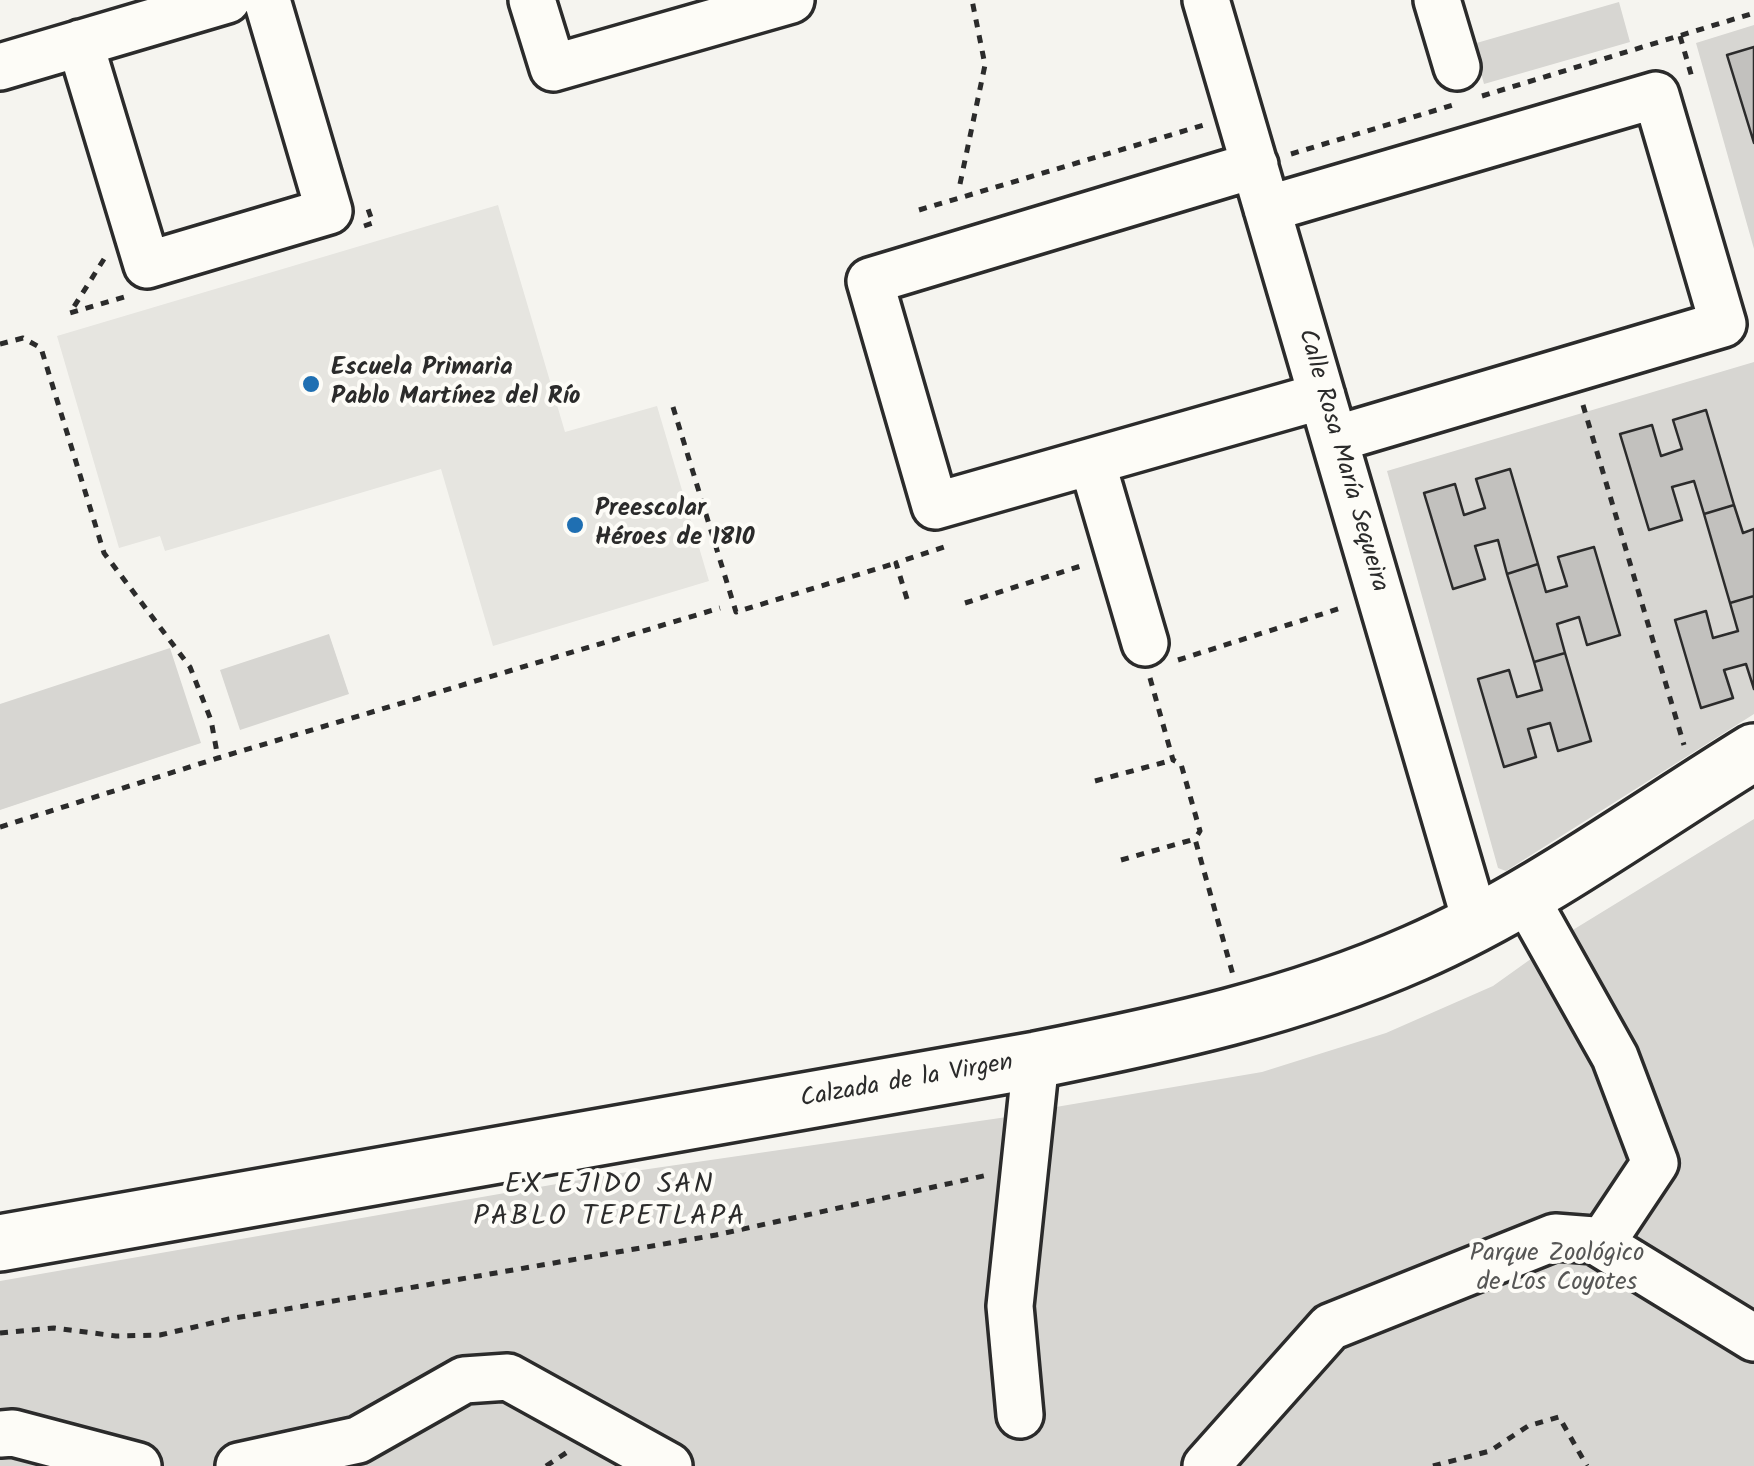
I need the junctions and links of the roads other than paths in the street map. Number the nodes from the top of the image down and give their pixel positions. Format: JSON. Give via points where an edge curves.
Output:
{"nodes":[{"id":1,"x":227,"y":0,"type":"edge"},
{"id":2,"x":267,"y":0,"type":"edge"},
{"id":3,"x":532,"y":0,"type":"edge"},
{"id":4,"x":791,"y":0,"type":"edge"},
{"id":5,"x":1206,"y":0,"type":"edge"},
{"id":6,"x":1437,"y":0,"type":"edge"},
{"id":7,"x":171,"y":8,"type":"edge"},
{"id":8,"x":80,"y":44,"type":"junction"},
{"id":9,"x":0,"y":67,"type":"edge"},
{"id":10,"x":1464,"y":89,"type":"road end"},
{"id":11,"x":1254,"y":165,"type":"junction"},
{"id":12,"x":1267,"y":209,"type":"junction"},
{"id":13,"x":1322,"y":396,"type":"junction"},
{"id":14,"x":1335,"y":439,"type":"junction"},
{"id":15,"x":1092,"y":462,"type":"junction"},
{"id":16,"x":1152,"y":659,"type":"road end"},
{"id":17,"x":1754,"y":752,"type":"edge"},
{"id":18,"x":1524,"y":895,"type":"junction"},
{"id":19,"x":1476,"y":922,"type":"junction"},
{"id":20,"x":1036,"y":1060,"type":"junction"},
{"id":21,"x":0,"y":1244,"type":"edge"},
{"id":22,"x":1601,"y":1244,"type":"junction"},
{"id":23,"x":1754,"y":1338,"type":"edge"},
{"id":24,"x":1020,"y":1415,"type":"dead end"},
{"id":25,"x":0,"y":1434,"type":"edge"},
{"id":26,"x":138,"y":1466,"type":"edge"},
{"id":27,"x":238,"y":1466,"type":"edge"},
{"id":28,"x":669,"y":1466,"type":"edge"},
{"id":29,"x":1206,"y":1466,"type":"edge"}],
"edges":[{"from":1,"to":7,"type":"street"},
{"from":2,"to":8,"type":"street","via":[[329,211],[148,265]]},
{"from":3,"to":4,"type":"street","via":[[552,68]]},
{"from":5,"to":11,"type":"street","name":"Calle Rosa María Sequeira"},
{"from":6,"to":10,"type":"street"},
{"from":7,"to":8,"type":"street"},
{"from":8,"to":9,"type":"street"},
{"from":11,"to":12,"type":"street","name":"Calle Rosa María Sequeira"},
{"from":11,"to":15,"type":"street","via":[[870,281],[936,506]]},
{"from":12,"to":13,"type":"street","name":"Calle Rosa María Sequeira"},
{"from":12,"to":14,"type":"street","via":[[1656,95],[1723,324]]},
{"from":13,"to":14,"type":"street","name":"Calle Rosa María Sequeira"},
{"from":13,"to":15,"type":"street"},
{"from":14,"to":19,"type":"street","name":"Calle Rosa María Sequeira"},
{"from":15,"to":16,"type":"street"},
{"from":17,"to":18,"type":"main road","name":"Calzada de la Virgen"},
{"from":18,"to":19,"type":"main road","name":"Calzada de la Virgen"},
{"from":18,"to":22,"type":"street","via":[[1615,1058],[1655,1163]]},
{"from":19,"to":20,"type":"main road","name":"Calzada de la Virgen","via":[[1373,970],[1244,1014]]},
{"from":20,"to":21,"type":"main road","name":"Calzada de la Virgen"},
{"from":20,"to":24,"type":"street","via":[[1010,1306]]},
{"from":22,"to":23,"type":"street"},
{"from":22,"to":29,"type":"street","via":[[1554,1237],[1330,1327]]},
{"from":25,"to":26,"type":"street"},
{"from":27,"to":28,"type":"street","via":[[358,1440],[464,1380],[508,1377]]}]}
